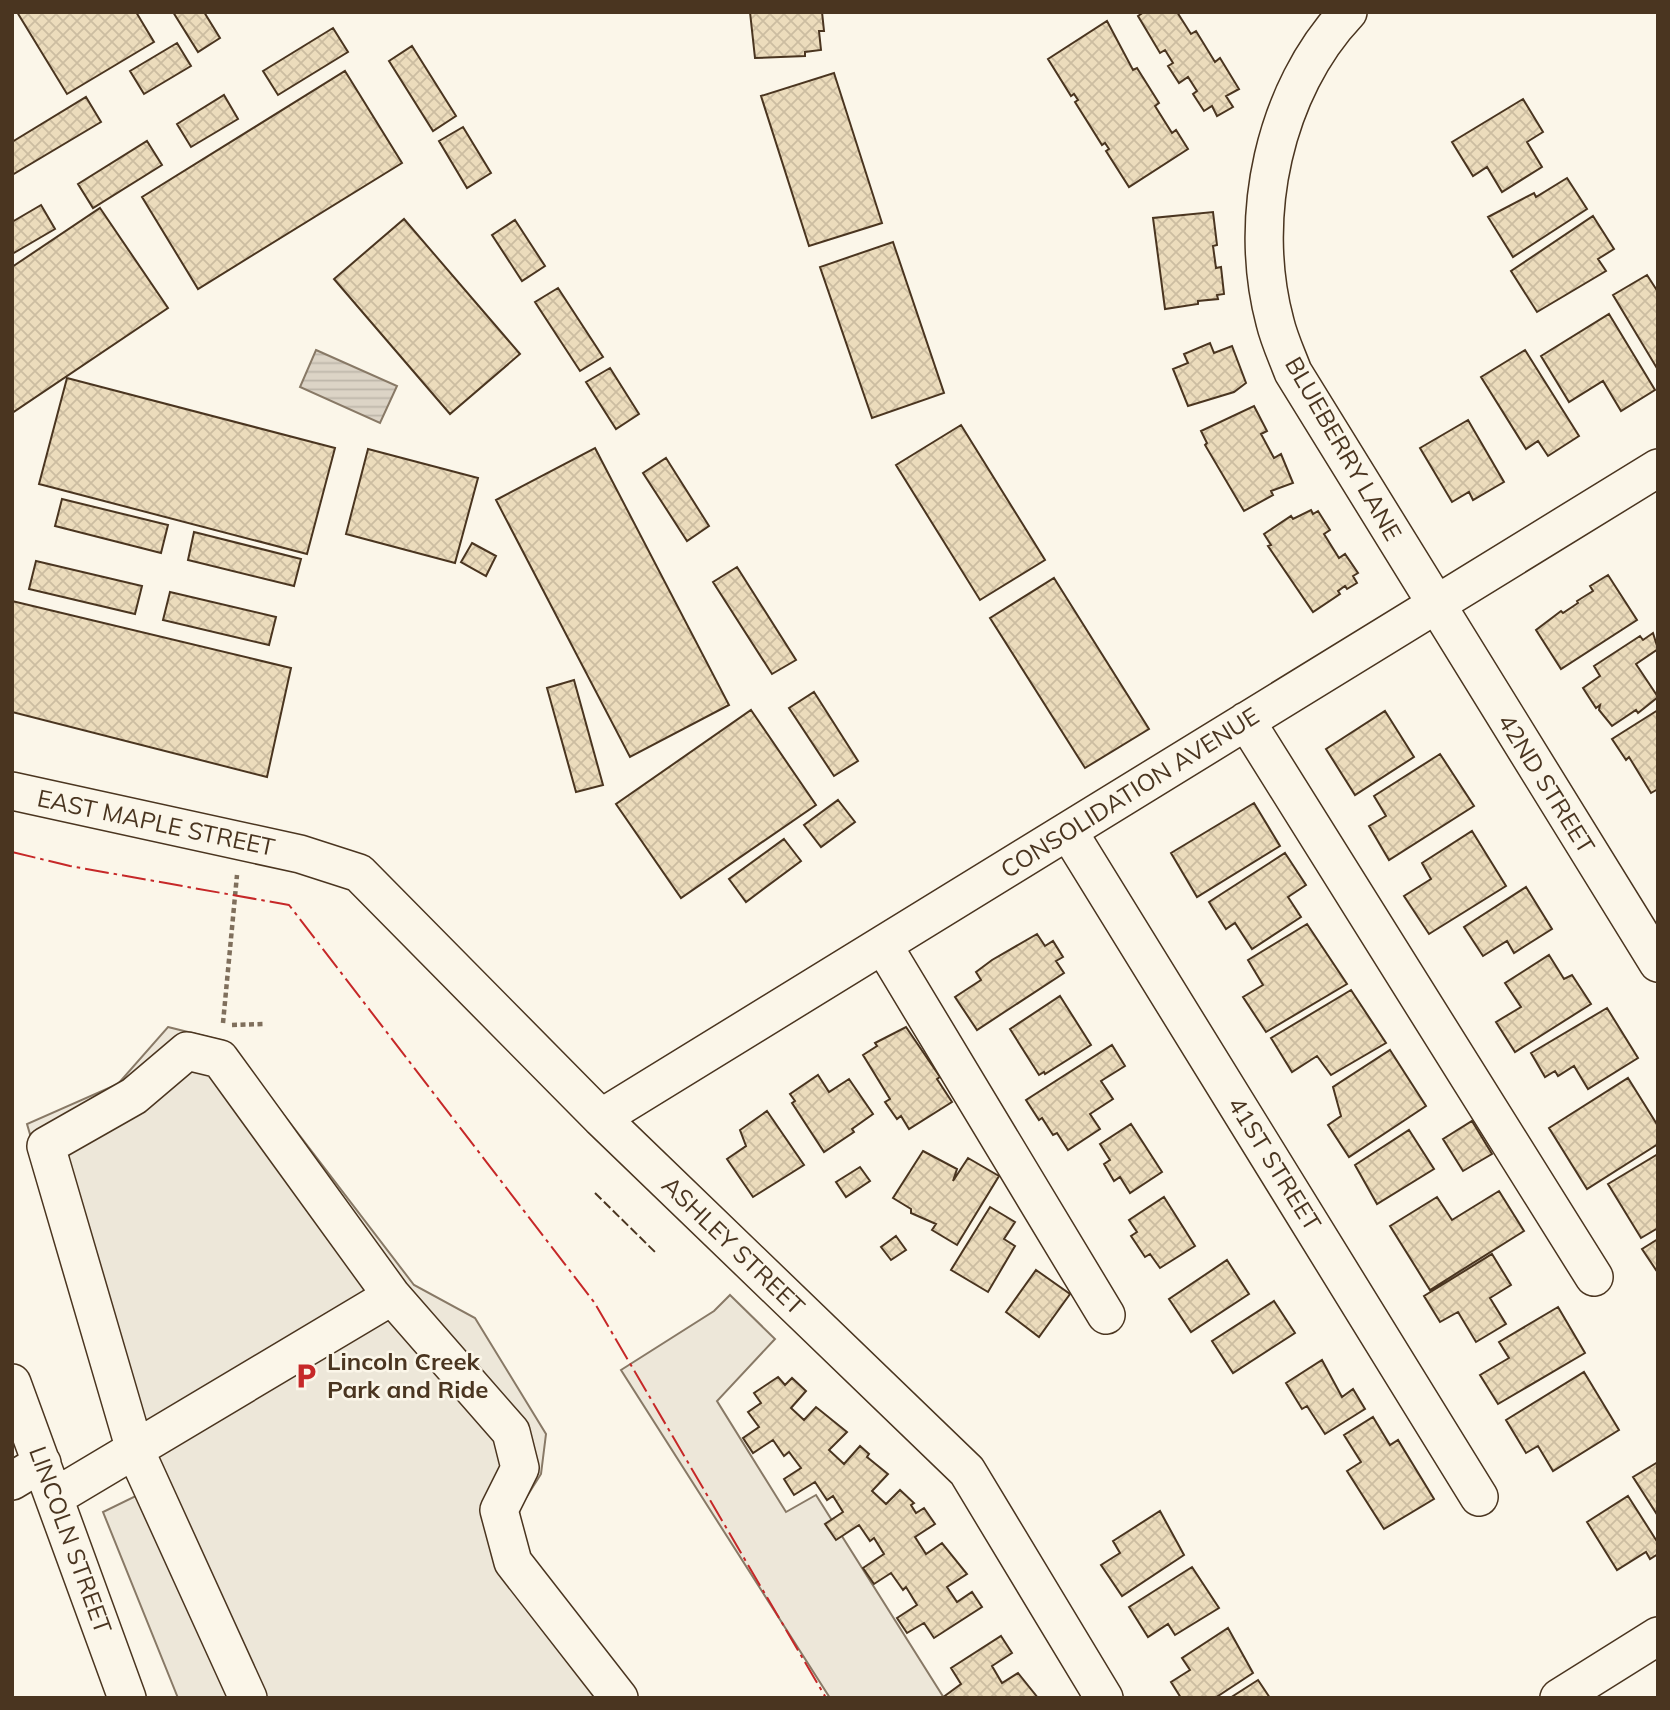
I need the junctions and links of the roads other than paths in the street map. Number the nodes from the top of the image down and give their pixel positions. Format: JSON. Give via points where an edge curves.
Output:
{"nodes":[{"id":1,"x":1348,"y":12,"type":"edge"},
{"id":2,"x":1658,"y":468,"type":"edge"},
{"id":3,"x":1435,"y":605,"type":"junction"},
{"id":4,"x":1246,"y":721,"type":"junction"},
{"id":5,"x":12,"y":791,"type":"edge"},
{"id":6,"x":1068,"y":831,"type":"junction"},
{"id":7,"x":300,"y":854,"type":"joint"},
{"id":8,"x":883,"y":944,"type":"junction"},
{"id":9,"x":1658,"y":962,"type":"edge"},
{"id":10,"x":601,"y":1118,"type":"junction"},
{"id":11,"x":1594,"y":1277,"type":"dead end"},
{"id":12,"x":392,"y":1296,"type":"junction"},
{"id":13,"x":1106,"y":1315,"type":"dead end"},
{"id":14,"x":12,"y":1383,"type":"edge"},
{"id":15,"x":135,"y":1450,"type":"junction"},
{"id":16,"x":27,"y":1472,"type":"edge"},
{"id":17,"x":55,"y":1497,"type":"junction"},
{"id":18,"x":1479,"y":1497,"type":"dead end"},
{"id":19,"x":1658,"y":1636,"type":"edge"},
{"id":20,"x":127,"y":1698,"type":"edge"},
{"id":21,"x":248,"y":1698,"type":"edge"},
{"id":22,"x":619,"y":1698,"type":"edge"},
{"id":23,"x":1104,"y":1698,"type":"edge"},
{"id":24,"x":1559,"y":1698,"type":"edge"}],
"edges":[{"from":1,"to":3,"type":"street","name":"BLUEBERRY LANE","via":[[1305,69],[1286,110],[1265,217],[1265,269],[1275,322],[1293,372]]},
{"from":2,"to":3,"type":"street","name":"CONSOLIDATION AVENUE"},
{"from":3,"to":4,"type":"street","name":"CONSOLIDATION AVENUE"},
{"from":3,"to":9,"type":"street","name":"42ND STREET"},
{"from":4,"to":6,"type":"street","name":"CONSOLIDATION AVENUE"},
{"from":4,"to":11,"type":"street"},
{"from":5,"to":7,"type":"street","name":"EAST MAPLE STREET"},
{"from":6,"to":8,"type":"street","name":"CONSOLIDATION AVENUE"},
{"from":6,"to":18,"type":"street","name":"41ST STREET"},
{"from":7,"to":10,"type":"street","name":"ASHLEY STREET","via":[[359,873]]},
{"from":8,"to":10,"type":"street","name":"CONSOLIDATION AVENUE"},
{"from":8,"to":13,"type":"street"},
{"from":10,"to":23,"type":"street","name":"ASHLEY STREET","via":[[967,1471]]},
{"from":12,"to":15,"type":"street"},
{"from":12,"to":15,"type":"street","via":[[220,1059],[187,1051],[134,1096],[46,1146]]},
{"from":12,"to":22,"type":"street","via":[[511,1432],[520,1468],[499,1510],[513,1562]]},
{"from":14,"to":16,"type":"street","name":"LINCOLN STREET"},
{"from":15,"to":17,"type":"street"},
{"from":15,"to":21,"type":"street"},
{"from":16,"to":17,"type":"street","name":"LINCOLN STREET"},
{"from":17,"to":20,"type":"street","name":"LINCOLN STREET"},
{"from":19,"to":24,"type":"street"}]}
